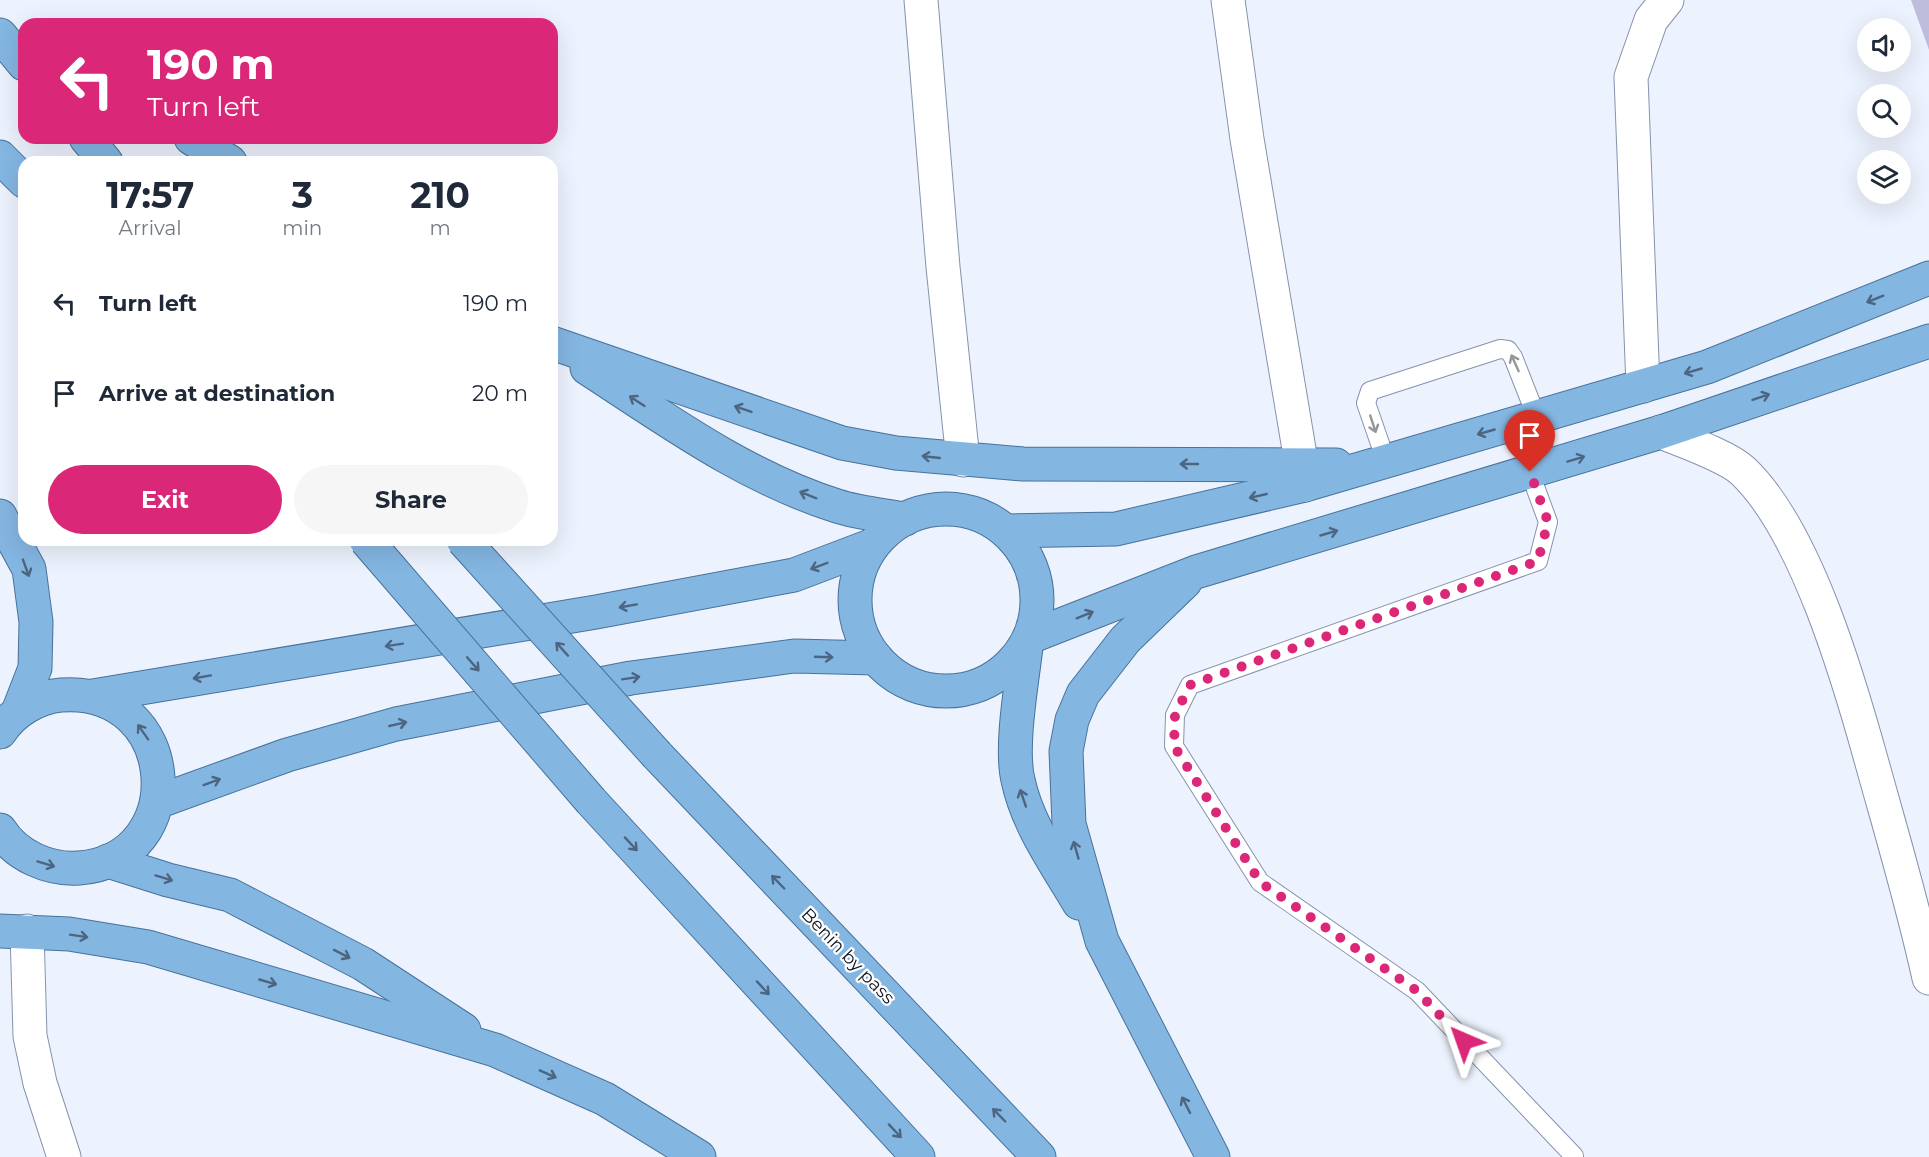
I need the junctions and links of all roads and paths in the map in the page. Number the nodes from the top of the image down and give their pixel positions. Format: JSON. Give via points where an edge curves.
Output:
{"nodes":[{"id":1,"x":921,"y":0,"type":"edge"},
{"id":2,"x":1228,"y":0,"type":"edge"},
{"id":3,"x":1667,"y":0,"type":"edge"},
{"id":4,"x":0,"y":14,"type":"edge"},
{"id":5,"x":18,"y":26,"type":"edge"},
{"id":6,"x":0,"y":35,"type":"edge"},
{"id":7,"x":18,"y":57,"type":"edge"},
{"id":8,"x":91,"y":144,"type":"edge"},
{"id":9,"x":201,"y":144,"type":"edge"},
{"id":10,"x":0,"y":156,"type":"edge"},
{"id":11,"x":101,"y":156,"type":"edge"},
{"id":12,"x":220,"y":156,"type":"edge"},
{"id":13,"x":18,"y":176,"type":"edge"},
{"id":14,"x":1929,"y":278,"type":"edge"},
{"id":15,"x":1929,"y":341,"type":"edge"},
{"id":16,"x":558,"y":346,"type":"edge"},
{"id":17,"x":558,"y":348,"type":"edge"},
{"id":18,"x":1643,"y":386,"type":"junction"},
{"id":19,"x":1537,"y":418,"type":"junction"},
{"id":20,"x":1661,"y":432,"type":"junction"},
{"id":21,"x":963,"y":460,"type":"junction"},
{"id":22,"x":1380,"y":463,"type":"junction"},
{"id":23,"x":1530,"y":472,"type":"junction"},
{"id":24,"x":1304,"y":475,"type":"junction"},
{"id":25,"x":0,"y":516,"type":"edge"},
{"id":26,"x":905,"y":519,"type":"junction"},
{"id":27,"x":1006,"y":531,"type":"junction"},
{"id":28,"x":873,"y":545,"type":"junction"},
{"id":29,"x":371,"y":546,"type":"edge"},
{"id":30,"x":468,"y":546,"type":"edge"},
{"id":31,"x":1196,"y":572,"type":"junction"},
{"id":32,"x":1028,"y":642,"type":"junction"},
{"id":33,"x":876,"y":658,"type":"junction"},
{"id":34,"x":93,"y":696,"type":"junction"},
{"id":35,"x":9,"y":722,"type":"edge"},
{"id":36,"x":157,"y":802,"type":"junction"},
{"id":37,"x":6,"y":843,"type":"edge"},
{"id":38,"x":108,"y":861,"type":"junction"},
{"id":39,"x":1921,"y":902,"type":"edge"},
{"id":40,"x":14,"y":931,"type":"edge"},
{"id":41,"x":1102,"y":941,"type":"junction"},
{"id":42,"x":1929,"y":978,"type":"edge"},
{"id":43,"x":495,"y":1050,"type":"junction"},
{"id":44,"x":1574,"y":1156,"type":"edge"},
{"id":45,"x":64,"y":1157,"type":"edge"},
{"id":46,"x":699,"y":1157,"type":"edge"},
{"id":47,"x":918,"y":1157,"type":"edge"},
{"id":48,"x":1039,"y":1157,"type":"edge"},
{"id":49,"x":1213,"y":1157,"type":"edge"}],
"edges":[{"from":1,"to":21,"type":"street"},
{"from":2,"to":24,"type":"street"},
{"from":3,"to":18,"type":"street","via":[[1651,20],[1631,76]]},
{"from":4,"to":5,"type":"highway"},
{"from":6,"to":7,"type":"highway"},
{"from":8,"to":11,"type":"highway"},
{"from":9,"to":12,"type":"highway"},
{"from":10,"to":13,"type":"highway"},
{"from":14,"to":18,"type":"highway","one_way":true,"via":[[1707,367]]},
{"from":20,"to":15,"type":"highway","one_way":true},
{"from":21,"to":16,"type":"highway","one_way":true,"via":[[842,443]]},
{"from":26,"to":17,"type":"highway","one_way":true,"via":[[838,507],[758,475],[722,456]]},
{"from":18,"to":19,"type":"highway"},
{"from":19,"to":22,"type":"highway","one_way":true},
{"from":19,"to":22,"type":"lane","one_way":true,"via":[[1513,357],[1508,350],[1500,349],[1370,391],[1366,404]]},
{"from":23,"to":20,"type":"highway","one_way":true},
{"from":20,"to":39,"type":"street","via":[[1742,470],[1767,498],[1797,550],[1855,696]]},
{"from":24,"to":21,"type":"highway","one_way":true},
{"from":22,"to":24,"type":"highway"},
{"from":31,"to":23,"type":"highway","one_way":true},
{"from":23,"to":44,"type":"lane","via":[[1548,522],[1538,561],[1190,685],[1175,715],[1174,746],[1260,882],[1417,991]]},
{"from":24,"to":27,"type":"highway","one_way":true,"via":[[1116,529]]},
{"from":25,"to":35,"type":"highway","one_way":true,"via":[[29,569],[36,622],[35,668]]},
{"from":26,"to":27,"type":"highway","via":[[946,508],[968,511]]},
{"from":26,"to":28,"type":"highway"},
{"from":27,"to":32,"type":"highway","via":[[1025,553],[1036,580],[1038,609]]},
{"from":28,"to":33,"type":"highway","via":[[861,566],[855,589],[855,614]]},
{"from":28,"to":34,"type":"highway","one_way":true,"via":[[794,575]]},
{"from":29,"to":47,"type":"highway","one_way":true,"bridge":true,"via":[[591,801]]},
{"from":48,"to":30,"type":"highway","name":"Benin by pass","one_way":true,"bridge":true,"via":[[657,755]]},
{"from":32,"to":31,"type":"highway","one_way":true},
{"from":41,"to":31,"type":"highway","one_way":true,"via":[[1069,824],[1066,751],[1072,720],[1083,694],[1125,640]]},
{"from":32,"to":33,"type":"highway","via":[[1010,666],[990,681],[966,689],[941,691],[909,682],[894,675]]},
{"from":41,"to":32,"type":"highway","one_way":true,"via":[[1038,831],[1017,778],[1017,727]]},
{"from":36,"to":33,"type":"highway","one_way":true,"via":[[287,755],[396,724],[631,678],[795,656]]},
{"from":34,"to":35,"type":"highway","via":[[54,696],[35,702]]},
{"from":36,"to":34,"type":"highway","one_way":true,"via":[[160,783],[152,745],[141,728],[111,704]]},
{"from":36,"to":38,"type":"highway","via":[[139,837]]},
{"from":37,"to":38,"type":"highway","one_way":true,"via":[[50,866],[88,867]]},
{"from":38,"to":43,"type":"highway","one_way":true,"via":[[230,895],[363,964]]},
{"from":39,"to":42,"type":"street"},
{"from":40,"to":43,"type":"highway","one_way":true,"via":[[148,947]]},
{"from":40,"to":45,"type":"street","via":[[40,1083]]},
{"from":49,"to":41,"type":"highway","one_way":true},
{"from":43,"to":46,"type":"highway","one_way":true,"via":[[604,1100]]}]}
